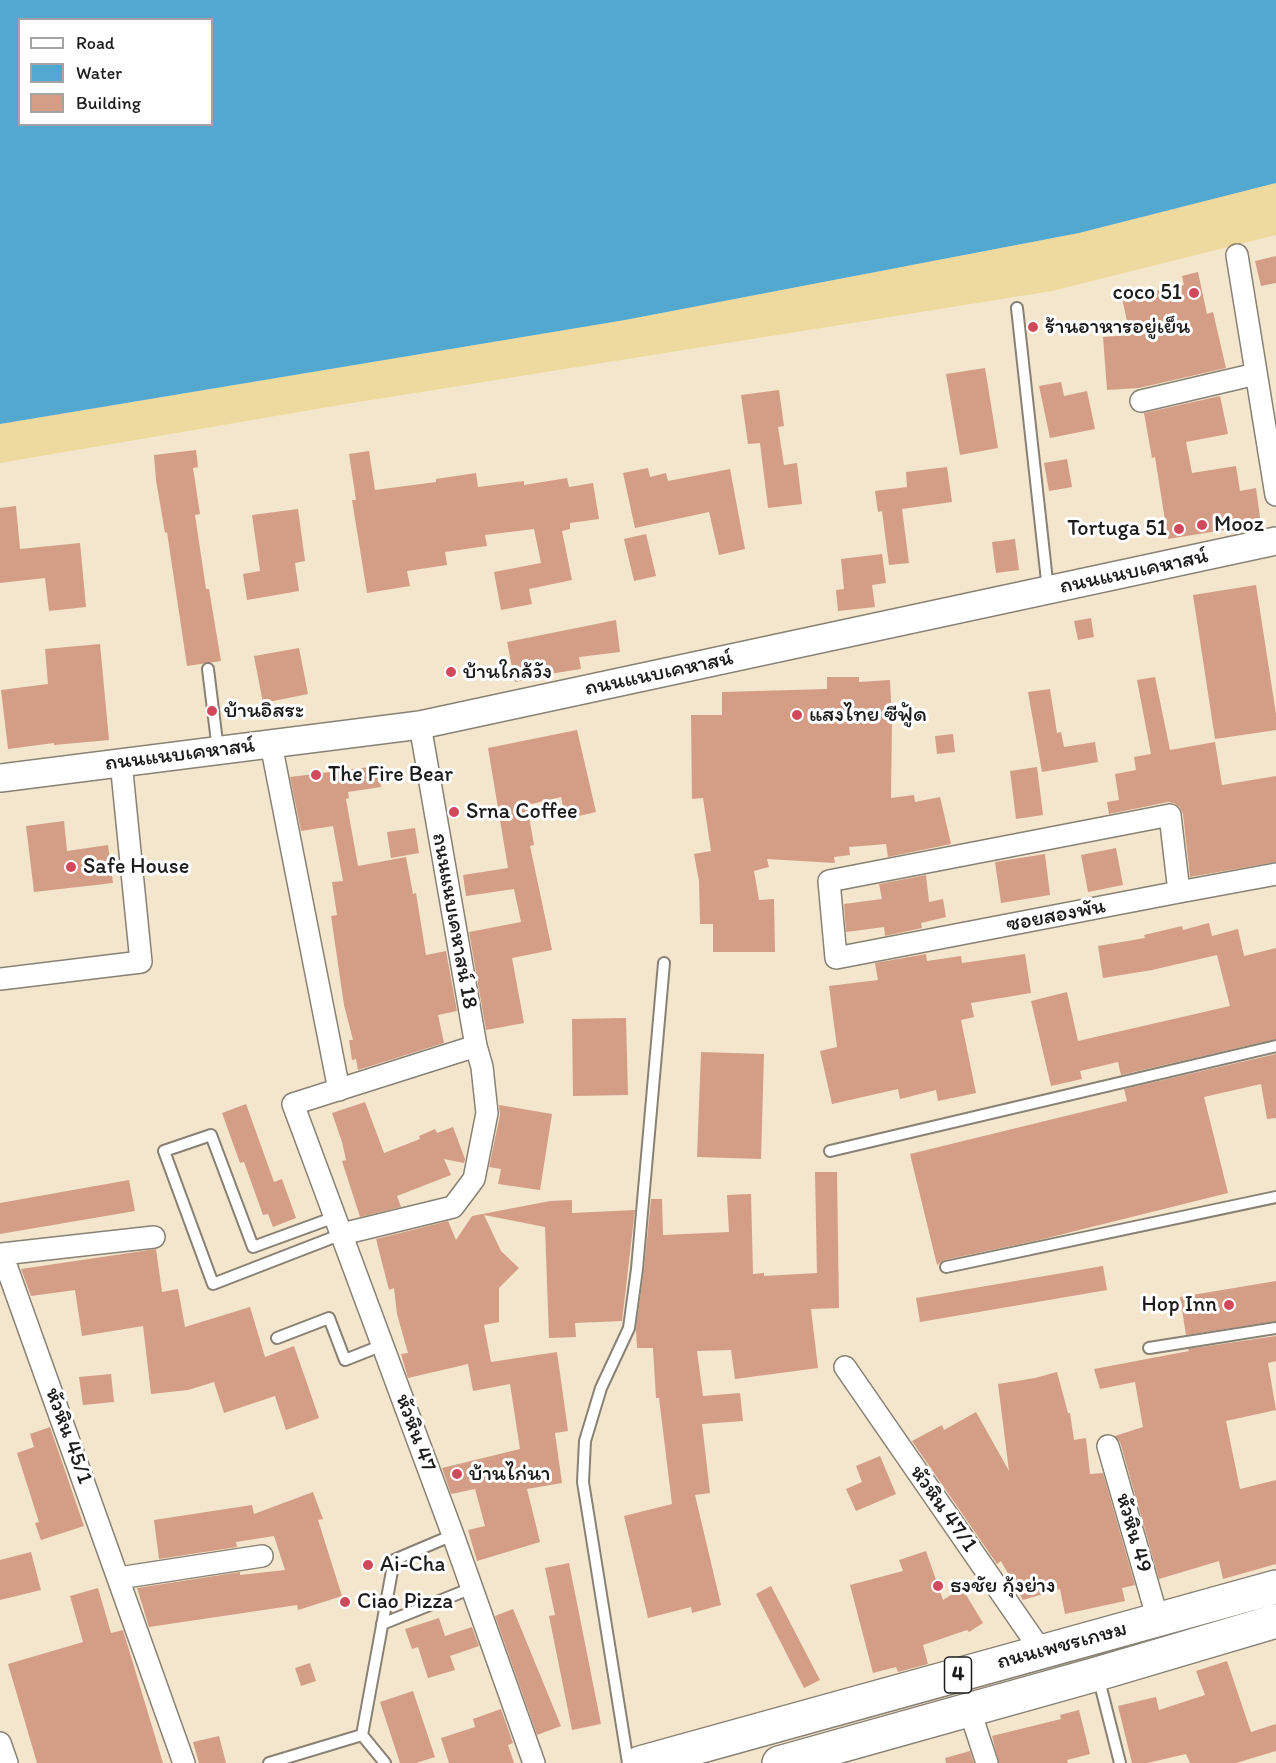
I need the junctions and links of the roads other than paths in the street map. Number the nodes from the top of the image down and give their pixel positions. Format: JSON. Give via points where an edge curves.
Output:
{"nodes":[{"id":1,"x":1237,"y":255,"type":"dead end"},
{"id":2,"x":1017,"y":308,"type":"dead end"},
{"id":3,"x":1257,"y":374,"type":"junction"},
{"id":4,"x":1141,"y":401,"type":"dead end"},
{"id":5,"x":1276,"y":495,"type":"edge"},
{"id":6,"x":1276,"y":541,"type":"edge"},
{"id":7,"x":1048,"y":590,"type":"junction"},
{"id":8,"x":208,"y":669,"type":"dead end"},
{"id":9,"x":420,"y":725,"type":"junction"},
{"id":10,"x":271,"y":744,"type":"junction"},
{"id":11,"x":218,"y":750,"type":"junction"},
{"id":12,"x":121,"y":762,"type":"junction"},
{"id":13,"x":0,"y":778,"type":"edge"},
{"id":14,"x":1276,"y":874,"type":"edge"},
{"id":15,"x":1179,"y":892,"type":"junction"},
{"id":16,"x":664,"y":963,"type":"dead end"},
{"id":17,"x":0,"y":979,"type":"edge"},
{"id":18,"x":476,"y":1046,"type":"junction"},
{"id":19,"x":1276,"y":1046,"type":"edge"},
{"id":20,"x":339,"y":1090,"type":"junction"},
{"id":21,"x":830,"y":1150,"type":"dead end"},
{"id":22,"x":1276,"y":1197,"type":"edge"},
{"id":23,"x":339,"y":1226,"type":"junction"},
{"id":24,"x":154,"y":1237,"type":"dead end"},
{"id":25,"x":253,"y":1247,"type":"junction"},
{"id":26,"x":260,"y":1266,"type":"junction"},
{"id":27,"x":946,"y":1268,"type":"dead end"},
{"id":28,"x":1276,"y":1328,"type":"edge"},
{"id":29,"x":278,"y":1338,"type":"dead end"},
{"id":30,"x":382,"y":1345,"type":"junction"},
{"id":31,"x":1149,"y":1348,"type":"dead end"},
{"id":32,"x":845,"y":1367,"type":"dead end"},
{"id":33,"x":1108,"y":1446,"type":"dead end"},
{"id":34,"x":453,"y":1535,"type":"junction"},
{"id":35,"x":262,"y":1556,"type":"dead end"},
{"id":36,"x":119,"y":1578,"type":"junction"},
{"id":37,"x":1276,"y":1587,"type":"edge"},
{"id":38,"x":472,"y":1588,"type":"junction"},
{"id":39,"x":1158,"y":1620,"type":"junction"},
{"id":40,"x":1276,"y":1621,"type":"edge"},
{"id":41,"x":382,"y":1624,"type":"junction"},
{"id":42,"x":1042,"y":1652,"type":"junction"},
{"id":43,"x":1097,"y":1674,"type":"junction"},
{"id":44,"x":970,"y":1711,"type":"junction"},
{"id":45,"x":362,"y":1735,"type":"junction"},
{"id":46,"x":0,"y":1743,"type":"edge"},
{"id":47,"x":7,"y":1763,"type":"edge"},
{"id":48,"x":184,"y":1763,"type":"edge"},
{"id":49,"x":269,"y":1763,"type":"edge"},
{"id":50,"x":385,"y":1763,"type":"edge"},
{"id":51,"x":534,"y":1763,"type":"edge"},
{"id":52,"x":628,"y":1763,"type":"edge"},
{"id":53,"x":640,"y":1763,"type":"edge"},
{"id":54,"x":780,"y":1763,"type":"edge"},
{"id":55,"x":987,"y":1763,"type":"edge"},
{"id":56,"x":1120,"y":1763,"type":"edge"}],
"edges":[{"from":1,"to":3,"type":"street"},
{"from":2,"to":7,"type":"lane"},
{"from":3,"to":4,"type":"street"},
{"from":3,"to":5,"type":"street"},
{"from":6,"to":7,"type":"street","name":"ถนนแนบเคหาสน์"},
{"from":7,"to":9,"type":"street","name":"ถนนแนบเคหาสน์"},
{"from":8,"to":11,"type":"lane"},
{"from":9,"to":10,"type":"street","name":"ถนนแนบเคหาสน์"},
{"from":9,"to":18,"type":"street","name":"ถนนแนบเคหาสน์ 18"},
{"from":10,"to":11,"type":"street","name":"ถนนแนบเคหาสน์"},
{"from":10,"to":20,"type":"street"},
{"from":11,"to":12,"type":"street","name":"ถนนแนบเคหาสน์"},
{"from":12,"to":13,"type":"street","name":"ถนนแนบเคหาสน์"},
{"from":12,"to":17,"type":"street","via":[[141,962]]},
{"from":14,"to":15,"type":"street","name":"ซอยสองพัน"},
{"from":15,"to":15,"type":"street","name":"ซอยสองพัน","via":[[1170,815],[829,881],[836,958]]},
{"from":16,"to":52,"type":"lane","via":[[629,1328],[602,1388],[585,1441],[582,1482]]},
{"from":18,"to":20,"type":"street"},
{"from":18,"to":23,"type":"street","name":"ถนนแนบเคหาสน์ 18","via":[[487,1113],[474,1179],[453,1207]]},
{"from":19,"to":21,"type":"lane"},
{"from":20,"to":23,"type":"street","name":"หัวหิน 47","via":[[293,1104]]},
{"from":22,"to":27,"type":"lane"},
{"from":23,"to":25,"type":"lane"},
{"from":23,"to":26,"type":"lane"},
{"from":23,"to":30,"type":"street","name":"หัวหิน 47"},
{"from":24,"to":36,"type":"street","name":"หัวหิน 45/1","via":[[2,1254]]},
{"from":25,"to":26,"type":"lane"},
{"from":25,"to":26,"type":"lane","via":[[211,1135],[164,1151],[213,1284]]},
{"from":28,"to":31,"type":"lane"},
{"from":29,"to":30,"type":"lane","via":[[329,1318],[345,1360]]},
{"from":30,"to":34,"type":"street","name":"หัวหิน 47"},
{"from":32,"to":42,"type":"street","name":"หัวหิน 47/1"},
{"from":33,"to":39,"type":"street","name":"หัวหิน 49"},
{"from":34,"to":38,"type":"street","name":"หัวหิน 47"},
{"from":34,"to":41,"type":"lane","via":[[394,1560]]},
{"from":35,"to":36,"type":"street"},
{"from":36,"to":48,"type":"street","name":"หัวหิน 45/1"},
{"from":37,"to":39,"type":"main road","name":"ถนนเพชรเกษม","number":"4"},
{"from":38,"to":41,"type":"lane"},
{"from":38,"to":51,"type":"street","name":"หัวหิน 47"},
{"from":39,"to":42,"type":"main road","name":"ถนนเพชรเกษม","number":"4"},
{"from":40,"to":43,"type":"main road","name":"ถนนเพชรเกษม","number":"4"},
{"from":41,"to":45,"type":"lane"},
{"from":42,"to":53,"type":"main road","name":"ถนนเพชรเกษม","number":"4"},
{"from":43,"to":44,"type":"main road","name":"ถนนเพชรเกษม","number":"4"},
{"from":43,"to":56,"type":"lane"},
{"from":44,"to":54,"type":"main road","name":"ถนนเพชรเกษม","number":"4"},
{"from":44,"to":55,"type":"street"},
{"from":45,"to":49,"type":"lane"},
{"from":45,"to":50,"type":"lane"},
{"from":46,"to":47,"type":"street"}]}
